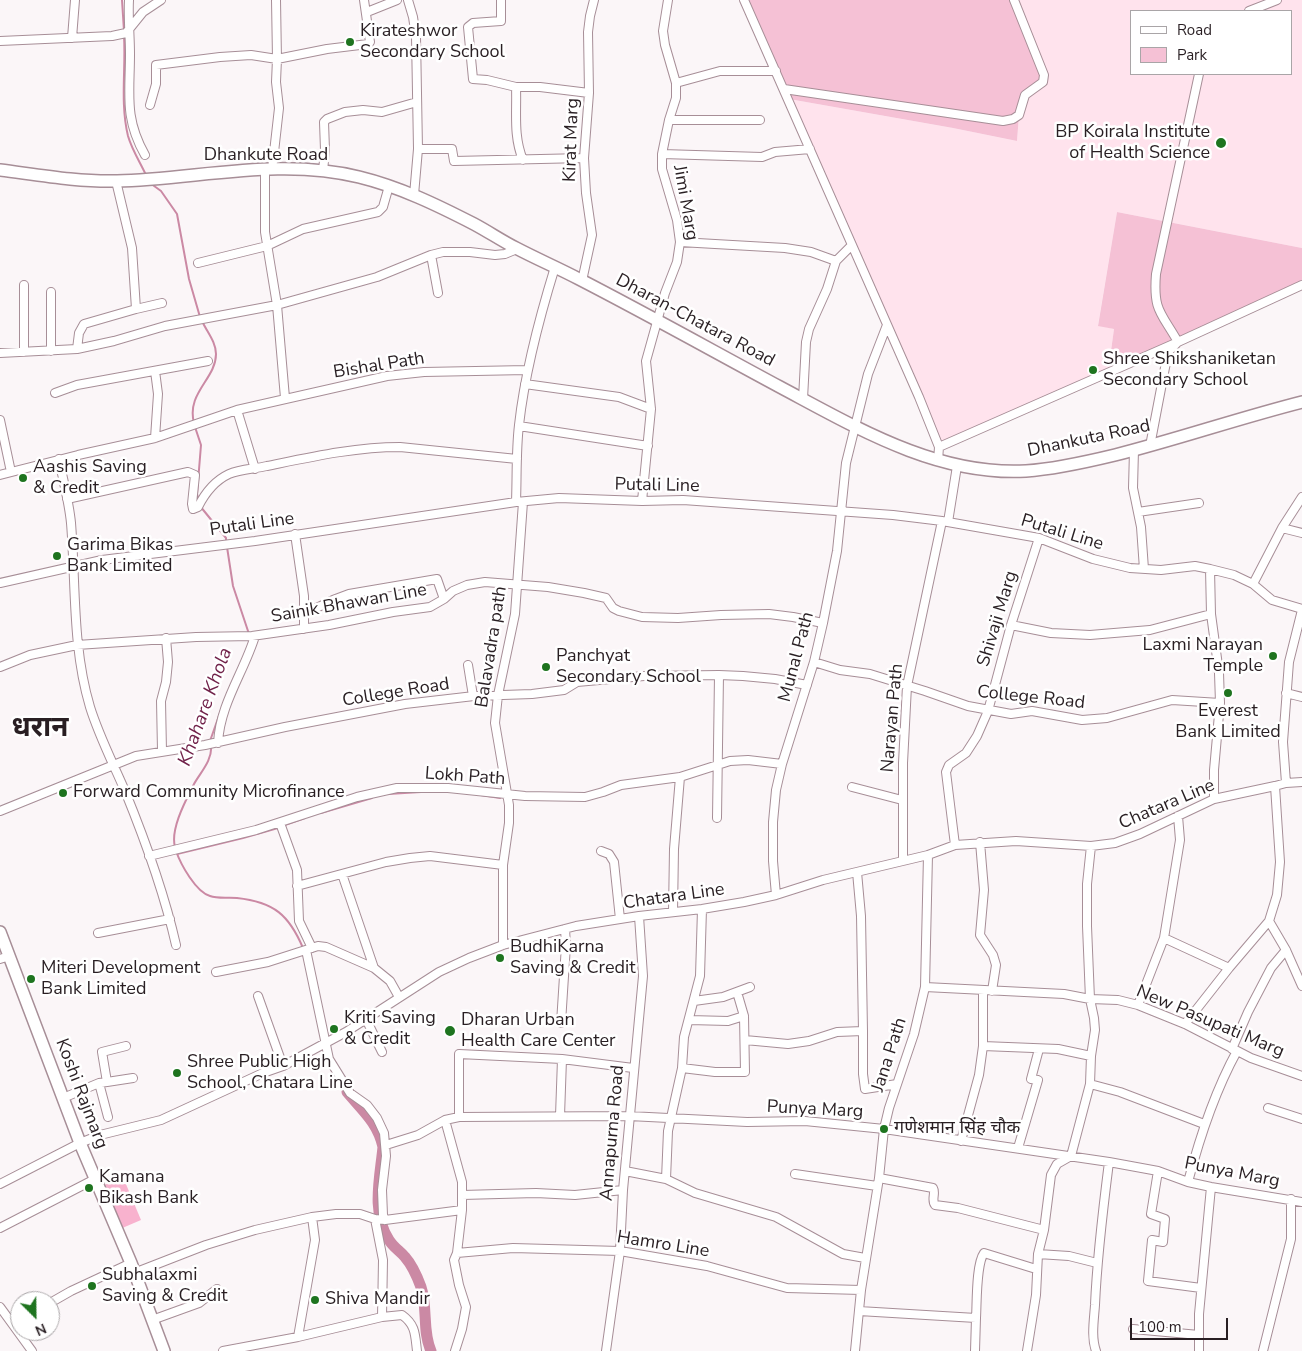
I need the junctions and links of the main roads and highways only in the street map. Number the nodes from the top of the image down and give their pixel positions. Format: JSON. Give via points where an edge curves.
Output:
{"nodes":[{"id":1,"x":0,"y":170,"type":"edge"},
{"id":2,"x":517,"y":249,"type":"joint"},
{"id":3,"x":1302,"y":402,"type":"edge"},
{"id":4,"x":855,"y":426,"type":"joint"},
{"id":5,"x":0,"y":932,"type":"edge"},
{"id":6,"x":5,"y":957,"type":"edge"},
{"id":7,"x":164,"y":1351,"type":"edge"}],
"edges":[{"from":1,"to":2,"type":"main road","name":"Dhankute Road","via":[[116,181],[236,170],[323,171],[358,177],[414,195]]},
{"from":2,"to":4,"type":"main road","name":"Dharan-Chatara Road"},
{"from":3,"to":4,"type":"main road","name":"Dhankuta Road","via":[[1134,450],[1025,471],[989,470],[938,461]]},
{"from":5,"to":6,"type":"main road","name":"Koshi Rajmarg"},
{"from":6,"to":7,"type":"main road","name":"Koshi Rajmarg"}]}
